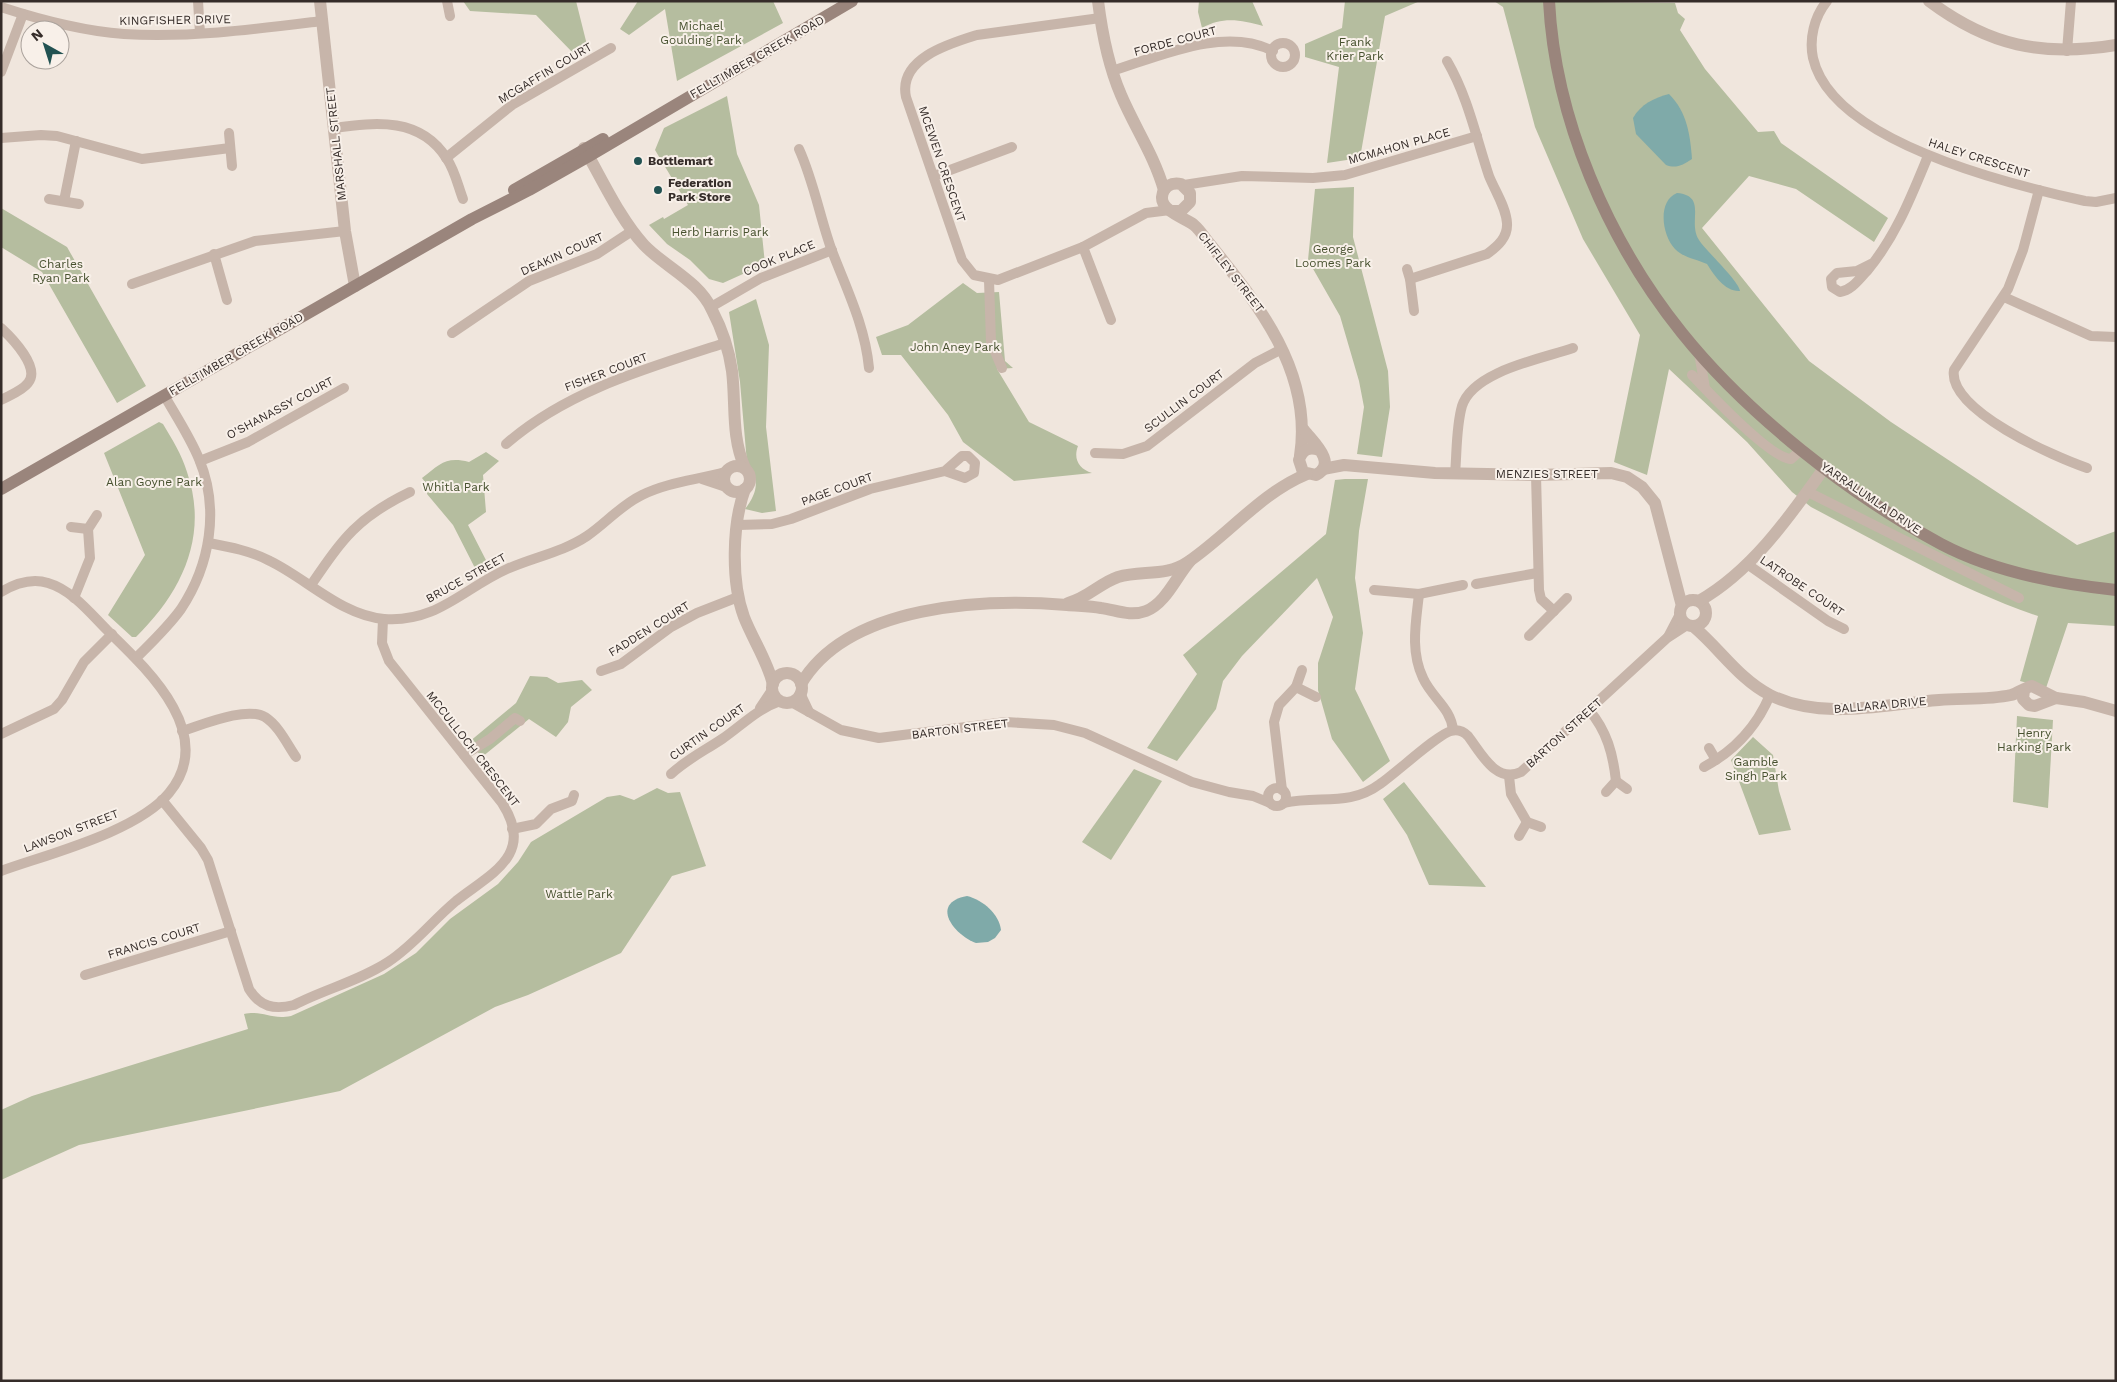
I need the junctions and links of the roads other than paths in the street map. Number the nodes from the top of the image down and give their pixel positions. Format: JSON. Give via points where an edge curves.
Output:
{"nodes":[{"id":1,"x":198,"y":1,"type":"edge"},
{"id":2,"x":320,"y":1,"type":"edge"},
{"id":3,"x":447,"y":1,"type":"edge"},
{"id":4,"x":1098,"y":1,"type":"edge"},
{"id":5,"x":1549,"y":1,"type":"edge"},
{"id":6,"x":1827,"y":1,"type":"edge"},
{"id":7,"x":1930,"y":1,"type":"edge"},
{"id":8,"x":2070,"y":1,"type":"edge"},
{"id":9,"x":844,"y":3,"type":"edge"},
{"id":10,"x":1,"y":7,"type":"edge"},
{"id":11,"x":23,"y":14,"type":"junction"},
{"id":12,"x":450,"y":16,"type":"dead end"},
{"id":13,"x":1100,"y":18,"type":"junction"},
{"id":14,"x":322,"y":21,"type":"junction"},
{"id":15,"x":200,"y":33,"type":"junction"},
{"id":16,"x":2116,"y":45,"type":"edge"},
{"id":17,"x":611,"y":48,"type":"dead end"},
{"id":18,"x":1272,"y":51,"type":"dead end"},
{"id":19,"x":2067,"y":51,"type":"junction"},
{"id":20,"x":1447,"y":61,"type":"dead end"},
{"id":21,"x":1112,"y":71,"type":"junction"},
{"id":22,"x":1,"y":72,"type":"edge"},
{"id":23,"x":334,"y":128,"type":"junction"},
{"id":24,"x":229,"y":133,"type":"dead end"},
{"id":25,"x":1477,"y":136,"type":"junction"},
{"id":26,"x":1,"y":138,"type":"edge"},
{"id":27,"x":76,"y":140,"type":"junction"},
{"id":28,"x":1012,"y":147,"type":"dead end"},
{"id":29,"x":230,"y":148,"type":"junction"},
{"id":30,"x":799,"y":149,"type":"dead end"},
{"id":31,"x":587,"y":152,"type":"junction"},
{"id":32,"x":1928,"y":156,"type":"junction"},
{"id":33,"x":446,"y":158,"type":"junction"},
{"id":34,"x":1157,"y":165,"type":"junction"},
{"id":35,"x":232,"y":166,"type":"dead end"},
{"id":36,"x":934,"y":176,"type":"junction"},
{"id":37,"x":1207,"y":183,"type":"junction"},
{"id":38,"x":1181,"y":184,"type":"junction"},
{"id":39,"x":2039,"y":190,"type":"junction"},
{"id":40,"x":1163,"y":192,"type":"junction"},
{"id":41,"x":2116,"y":198,"type":"edge"},
{"id":42,"x":49,"y":199,"type":"dead end"},
{"id":43,"x":463,"y":199,"type":"dead end"},
{"id":44,"x":1190,"y":200,"type":"junction"},
{"id":45,"x":64,"y":202,"type":"junction"},
{"id":46,"x":79,"y":204,"type":"dead end"},
{"id":47,"x":1171,"y":211,"type":"junction"},
{"id":48,"x":1146,"y":213,"type":"junction"},
{"id":49,"x":1196,"y":226,"type":"junction"},
{"id":50,"x":345,"y":230,"type":"junction"},
{"id":51,"x":632,"y":230,"type":"junction"},
{"id":52,"x":1082,"y":248,"type":"junction"},
{"id":53,"x":832,"y":250,"type":"junction"},
{"id":54,"x":214,"y":254,"type":"junction"},
{"id":55,"x":1873,"y":263,"type":"dead end"},
{"id":56,"x":1406,"y":269,"type":"dead end"},
{"id":57,"x":1410,"y":279,"type":"junction"},
{"id":58,"x":989,"y":280,"type":"junction"},
{"id":59,"x":132,"y":284,"type":"dead end"},
{"id":60,"x":355,"y":286,"type":"junction"},
{"id":61,"x":2004,"y":298,"type":"junction"},
{"id":62,"x":227,"y":300,"type":"dead end"},
{"id":63,"x":711,"y":307,"type":"junction"},
{"id":64,"x":1414,"y":311,"type":"dead end"},
{"id":65,"x":1112,"y":320,"type":"dead end"},
{"id":66,"x":1,"y":328,"type":"edge"},
{"id":67,"x":452,"y":333,"type":"dead end"},
{"id":68,"x":2116,"y":336,"type":"edge"},
{"id":69,"x":725,"y":343,"type":"junction"},
{"id":70,"x":1573,"y":348,"type":"dead end"},
{"id":71,"x":1282,"y":349,"type":"junction"},
{"id":72,"x":1699,"y":353,"type":"junction"},
{"id":73,"x":868,"y":368,"type":"dead end"},
{"id":74,"x":1002,"y":368,"type":"dead end"},
{"id":75,"x":1692,"y":375,"type":"dead end"},
{"id":76,"x":344,"y":388,"type":"dead end"},
{"id":77,"x":1706,"y":389,"type":"junction"},
{"id":78,"x":164,"y":395,"type":"junction"},
{"id":79,"x":1,"y":400,"type":"edge"},
{"id":80,"x":1304,"y":430,"type":"junction"},
{"id":81,"x":736,"y":442,"type":"junction"},
{"id":82,"x":506,"y":444,"type":"dead end"},
{"id":83,"x":1802,"y":449,"type":"junction"},
{"id":84,"x":1095,"y":454,"type":"dead end"},
{"id":85,"x":1299,"y":458,"type":"junction"},
{"id":86,"x":1322,"y":459,"type":"junction"},
{"id":87,"x":200,"y":461,"type":"junction"},
{"id":88,"x":1825,"y":467,"type":"junction"},
{"id":89,"x":745,"y":468,"type":"junction"},
{"id":90,"x":2087,"y":468,"type":"dead end"},
{"id":91,"x":726,"y":470,"type":"junction"},
{"id":92,"x":945,"y":472,"type":"dead end"},
{"id":93,"x":1307,"y":474,"type":"junction"},
{"id":94,"x":1455,"y":474,"type":"junction"},
{"id":95,"x":1536,"y":475,"type":"junction"},
{"id":96,"x":702,"y":479,"type":"junction"},
{"id":97,"x":1286,"y":483,"type":"junction"},
{"id":98,"x":1,"y":489,"type":"edge"},
{"id":99,"x":728,"y":489,"type":"junction"},
{"id":100,"x":746,"y":489,"type":"junction"},
{"id":101,"x":410,"y":492,"type":"dead end"},
{"id":102,"x":1808,"y":492,"type":"junction"},
{"id":103,"x":738,"y":511,"type":"junction"},
{"id":104,"x":97,"y":515,"type":"dead end"},
{"id":105,"x":738,"y":525,"type":"junction"},
{"id":106,"x":71,"y":527,"type":"dead end"},
{"id":107,"x":88,"y":529,"type":"junction"},
{"id":108,"x":209,"y":543,"type":"junction"},
{"id":109,"x":1942,"y":544,"type":"junction"},
{"id":110,"x":1929,"y":553,"type":"junction"},
{"id":111,"x":1190,"y":560,"type":"junction"},
{"id":112,"x":1747,"y":564,"type":"junction"},
{"id":113,"x":1537,"y":573,"type":"junction"},
{"id":114,"x":1476,"y":584,"type":"dead end"},
{"id":115,"x":311,"y":585,"type":"junction"},
{"id":116,"x":1463,"y":585,"type":"dead end"},
{"id":117,"x":1374,"y":590,"type":"dead end"},
{"id":118,"x":2116,"y":590,"type":"edge"},
{"id":119,"x":1,"y":592,"type":"edge"},
{"id":120,"x":1419,"y":594,"type":"junction"},
{"id":121,"x":738,"y":597,"type":"junction"},
{"id":122,"x":74,"y":598,"type":"junction"},
{"id":123,"x":1567,"y":598,"type":"dead end"},
{"id":124,"x":2019,"y":598,"type":"dead end"},
{"id":125,"x":1060,"y":604,"type":"junction"},
{"id":126,"x":1554,"y":611,"type":"junction"},
{"id":127,"x":1693,"y":613,"type":"junction"},
{"id":128,"x":383,"y":619,"type":"junction"},
{"id":129,"x":1844,"y":629,"type":"dead end"},
{"id":130,"x":112,"y":634,"type":"junction"},
{"id":131,"x":1529,"y":636,"type":"dead end"},
{"id":132,"x":763,"y":656,"type":"junction"},
{"id":133,"x":137,"y":657,"type":"junction"},
{"id":134,"x":814,"y":666,"type":"junction"},
{"id":135,"x":1302,"y":670,"type":"dead end"},
{"id":136,"x":601,"y":671,"type":"dead end"},
{"id":137,"x":789,"y":674,"type":"junction"},
{"id":138,"x":772,"y":687,"type":"junction"},
{"id":139,"x":1296,"y":687,"type":"junction"},
{"id":140,"x":793,"y":695,"type":"junction"},
{"id":141,"x":1770,"y":695,"type":"junction"},
{"id":142,"x":1316,"y":697,"type":"dead end"},
{"id":143,"x":1589,"y":710,"type":"junction"},
{"id":144,"x":758,"y":711,"type":"junction"},
{"id":145,"x":2116,"y":711,"type":"edge"},
{"id":146,"x":520,"y":721,"type":"dead end"},
{"id":147,"x":1453,"y":730,"type":"junction"},
{"id":148,"x":182,"y":731,"type":"junction"},
{"id":149,"x":1,"y":734,"type":"edge"},
{"id":150,"x":1709,"y":748,"type":"dead end"},
{"id":151,"x":464,"y":755,"type":"junction"},
{"id":152,"x":296,"y":756,"type":"dead end"},
{"id":153,"x":1716,"y":760,"type":"junction"},
{"id":154,"x":1704,"y":767,"type":"dead end"},
{"id":155,"x":670,"y":774,"type":"dead end"},
{"id":156,"x":1509,"y":776,"type":"junction"},
{"id":157,"x":1616,"y":781,"type":"junction"},
{"id":158,"x":1627,"y":789,"type":"dead end"},
{"id":159,"x":1606,"y":792,"type":"dead end"},
{"id":160,"x":1279,"y":793,"type":"junction"},
{"id":161,"x":574,"y":795,"type":"dead end"},
{"id":162,"x":1253,"y":796,"type":"junction"},
{"id":163,"x":162,"y":800,"type":"junction"},
{"id":164,"x":1527,"y":822,"type":"junction"},
{"id":165,"x":1541,"y":827,"type":"dead end"},
{"id":166,"x":512,"y":829,"type":"junction"},
{"id":167,"x":1519,"y":836,"type":"dead end"},
{"id":168,"x":1,"y":871,"type":"edge"},
{"id":169,"x":231,"y":931,"type":"junction"},
{"id":170,"x":85,"y":976,"type":"dead end"}],
"edges":[{"from":1,"to":15,"type":"street"},
{"from":2,"to":14,"type":"street","name":"MARSHALL STREET"},
{"from":3,"to":12,"type":"street"},
{"from":4,"to":13,"type":"street"},
{"from":5,"to":72,"type":"main road","name":"YARRALUMLA DRIVE","via":[[1562,84],[1592,178],[1645,281]]},
{"from":6,"to":32,"type":"street","name":"HALEY CRESCENT","via":[[1818,16],[1812,39],[1812,54],[1819,76],[1836,98],[1859,116],[1883,133]]},
{"from":7,"to":19,"type":"street","via":[[1959,22],[1988,37],[2018,45]]},
{"from":8,"to":19,"type":"street"},
{"from":9,"to":31,"type":"main road","name":"FELLTIMBER CREEK ROAD","via":[[662,112]]},
{"from":10,"to":11,"type":"street","name":"KINGFISHER DRIVE"},
{"from":11,"to":15,"type":"street","name":"KINGFISHER DRIVE","via":[[104,32]]},
{"from":11,"to":22,"type":"street"},
{"from":13,"to":21,"type":"street"},
{"from":13,"to":36,"type":"street","name":"MCEWEN CRESCENT","via":[[977,35],[948,46],[913,66],[904,88]]},
{"from":14,"to":15,"type":"street","name":"KINGFISHER DRIVE"},
{"from":14,"to":23,"type":"street","name":"MARSHALL STREET"},
{"from":16,"to":19,"type":"street"},
{"from":17,"to":33,"type":"street","name":"MCGAFFIN COURT","via":[[512,105]]},
{"from":18,"to":21,"type":"street","name":"FORDE COURT","via":[[1244,41],[1214,41]]},
{"from":20,"to":25,"type":"street","via":[[1462,88]]},
{"from":21,"to":34,"type":"street"},
{"from":23,"to":33,"type":"street","via":[[375,122],[391,124],[418,133]]},
{"from":23,"to":50,"type":"street","name":"MARSHALL STREET"},
{"from":24,"to":29,"type":"street"},
{"from":25,"to":37,"type":"street","name":"MCMAHON PLACE","via":[[1345,175],[1313,178],[1249,176]]},
{"from":25,"to":57,"type":"street","via":[[1506,217],[1506,232],[1496,248],[1487,254]]},
{"from":26,"to":27,"type":"street","via":[[40,135]]},
{"from":27,"to":29,"type":"street","via":[[142,159]]},
{"from":27,"to":45,"type":"street"},
{"from":28,"to":36,"type":"street"},
{"from":29,"to":35,"type":"street"},
{"from":30,"to":53,"type":"street","name":"COOK PLACE"},
{"from":31,"to":51,"type":"street"},
{"from":31,"to":60,"type":"main road","name":"FELLTIMBER CREEK ROAD","via":[[529,190]]},
{"from":32,"to":39,"type":"street","name":"HALEY CRESCENT"},
{"from":32,"to":55,"type":"street","via":[[1898,226]]},
{"from":33,"to":43,"type":"street"},
{"from":34,"to":38,"type":"street"},
{"from":34,"to":40,"type":"street"},
{"from":36,"to":58,"type":"street","name":"MCEWEN CRESCENT","via":[[965,266],[974,276]]},
{"from":37,"to":38,"type":"street","name":"MCMAHON PLACE"},
{"from":37,"to":44,"type":"street"},
{"from":38,"to":40,"type":"street","via":[[1170,184]]},
{"from":38,"to":44,"type":"street"},
{"from":39,"to":41,"type":"street","name":"HALEY CRESCENT","via":[[2085,201]]},
{"from":39,"to":61,"type":"street","via":[[2020,259]]},
{"from":40,"to":47,"type":"street","via":[[1163,204]]},
{"from":40,"to":48,"type":"street"},
{"from":42,"to":45,"type":"street"},
{"from":44,"to":47,"type":"street","via":[[1181,211]]},
{"from":44,"to":49,"type":"street","name":"CHIFLEY STREET"},
{"from":45,"to":46,"type":"street"},
{"from":47,"to":48,"type":"street"},
{"from":47,"to":49,"type":"street","name":"CHIFLEY STREET"},
{"from":48,"to":52,"type":"street"},
{"from":49,"to":71,"type":"street","name":"CHIFLEY STREET","via":[[1264,314]]},
{"from":50,"to":54,"type":"street","via":[[255,241]]},
{"from":50,"to":60,"type":"street","name":"MARSHALL STREET"},
{"from":51,"to":63,"type":"street","via":[[653,253],[690,283]]},
{"from":51,"to":67,"type":"street","name":"DEAKIN COURT","via":[[597,254],[529,281]]},
{"from":52,"to":58,"type":"street","via":[[998,280]]},
{"from":52,"to":65,"type":"street"},
{"from":53,"to":63,"type":"street","name":"COOK PLACE","via":[[761,278]]},
{"from":53,"to":73,"type":"street","name":"COOK PLACE","via":[[862,328]]},
{"from":54,"to":59,"type":"street"},
{"from":54,"to":62,"type":"street"},
{"from":56,"to":57,"type":"street"},
{"from":57,"to":64,"type":"street"},
{"from":58,"to":74,"type":"street","via":[[991,342]]},
{"from":60,"to":78,"type":"main road","name":"FELLTIMBER CREEK ROAD"},
{"from":61,"to":68,"type":"street","via":[[2091,336]]},
{"from":61,"to":90,"type":"street","via":[[1954,370],[1956,387],[1965,399],[1999,425],[2034,446]]},
{"from":63,"to":69,"type":"street"},
{"from":66,"to":79,"type":"street","via":[[14,339],[32,373],[28,384]]},
{"from":69,"to":81,"type":"street","via":[[732,370]]},
{"from":69,"to":82,"type":"street","name":"FISHER COURT","via":[[603,384],[542,416]]},
{"from":70,"to":94,"type":"street","via":[[1487,376],[1472,389],[1461,409]]},
{"from":71,"to":80,"type":"street","name":"CHIFLEY STREET","via":[[1293,379]]},
{"from":71,"to":84,"type":"street","name":"SCULLIN COURT","via":[[1255,363],[1147,446],[1123,454]]},
{"from":72,"to":77,"type":"street","name":"YARRALUMLA DRIVE"},
{"from":72,"to":83,"type":"main road","name":"YARRALUMLA DRIVE","via":[[1743,398]]},
{"from":75,"to":77,"type":"street"},
{"from":76,"to":87,"type":"street","name":"O'SHANASSY COURT","via":[[248,442]]},
{"from":77,"to":83,"type":"street","via":[[1779,456],[1791,459]]},
{"from":78,"to":87,"type":"street"},
{"from":78,"to":98,"type":"main road","name":"FELLTIMBER CREEK ROAD"},
{"from":80,"to":85,"type":"street","name":"CHIFLEY STREET"},
{"from":80,"to":86,"type":"street","name":"CHIFLEY STREET"},
{"from":81,"to":89,"type":"street"},
{"from":81,"to":91,"type":"street"},
{"from":83,"to":88,"type":"main road","name":"YARRALUMLA DRIVE"},
{"from":85,"to":86,"type":"street","via":[[1310,448]]},
{"from":85,"to":93,"type":"street","via":[[1300,468]]},
{"from":85,"to":97,"type":"street"},
{"from":86,"to":93,"type":"street","via":[[1316,474]]},
{"from":86,"to":94,"type":"street","name":"MENZIES STREET","via":[[1344,465]]},
{"from":87,"to":108,"type":"street","via":[[209,498]]},
{"from":88,"to":102,"type":"street","name":"BARTON STREET"},
{"from":88,"to":109,"type":"main road","name":"YARRALUMLA DRIVE","via":[[1878,505]]},
{"from":89,"to":91,"type":"street","via":[[734,465]]},
{"from":89,"to":100,"type":"street","via":[[750,478]]},
{"from":91,"to":96,"type":"street","name":"BRUCE STREET"},
{"from":91,"to":99,"type":"street","via":[[723,481]]},
{"from":92,"to":105,"type":"street","name":"PAGE COURT","via":[[870,489],[772,524]]},
{"from":93,"to":97,"type":"street"},
{"from":94,"to":95,"type":"street","name":"MENZIES STREET"},
{"from":95,"to":113,"type":"street"},
{"from":95,"to":127,"type":"street","name":"MENZIES STREET","via":[[1611,474],[1627,477],[1642,487],[1655,503],[1676,584]]},
{"from":96,"to":99,"type":"street","name":"BRUCE STREET"},
{"from":96,"to":128,"type":"street","name":"BRUCE STREET","via":[[668,484],[643,494],[576,542],[506,569],[439,610],[405,618]]},
{"from":97,"to":111,"type":"street"},
{"from":99,"to":100,"type":"street","via":[[737,492]]},
{"from":99,"to":103,"type":"street"},
{"from":100,"to":103,"type":"street"},
{"from":101,"to":115,"type":"street","via":[[380,506],[358,524]]},
{"from":102,"to":110,"type":"street","name":"YARRALUMLA DRIVE"},
{"from":102,"to":112,"type":"street","name":"BARTON STREET"},
{"from":103,"to":105,"type":"street"},
{"from":104,"to":107,"type":"street"},
{"from":105,"to":121,"type":"street","via":[[735,558]]},
{"from":106,"to":107,"type":"street"},
{"from":107,"to":122,"type":"street","via":[[90,558]]},
{"from":108,"to":115,"type":"street","name":"BRUCE STREET","via":[[257,554]]},
{"from":108,"to":133,"type":"street","via":[[190,595]]},
{"from":109,"to":110,"type":"street"},
{"from":109,"to":118,"type":"main road","name":"YARRALUMLA DRIVE","via":[[2008,569],[2075,586]]},
{"from":110,"to":124,"type":"street","name":"YARRALUMLA DRIVE"},
{"from":111,"to":125,"type":"street","via":[[1167,572],[1118,577],[1085,597]]},
{"from":111,"to":125,"type":"street","via":[[1152,608],[1123,613]]},
{"from":112,"to":127,"type":"street","name":"BARTON STREET"},
{"from":112,"to":129,"type":"street","name":"LATROBE COURT"},
{"from":113,"to":114,"type":"street"},
{"from":113,"to":126,"type":"street","via":[[1541,599]]},
{"from":115,"to":128,"type":"street","name":"BRUCE STREET","via":[[346,607]]},
{"from":116,"to":120,"type":"street"},
{"from":117,"to":120,"type":"street"},
{"from":119,"to":122,"type":"street","name":"LAWSON STREET","via":[[21,582],[35,581],[49,583]]},
{"from":120,"to":147,"type":"street","via":[[1414,638],[1416,657],[1427,685],[1452,717]]},
{"from":121,"to":132,"type":"street"},
{"from":121,"to":136,"type":"street","name":"FADDEN COURT","via":[[671,627],[621,664]]},
{"from":122,"to":130,"type":"street","name":"LAWSON STREET"},
{"from":123,"to":126,"type":"street"},
{"from":125,"to":134,"type":"street","via":[[975,604],[921,611],[855,635]]},
{"from":126,"to":131,"type":"street"},
{"from":127,"to":141,"type":"street","name":"BALLARA DRIVE","via":[[1735,669]]},
{"from":127,"to":143,"type":"street","name":"BARTON STREET"},
{"from":128,"to":151,"type":"street","name":"MCCULLOCH CRESCENT","via":[[384,654]]},
{"from":130,"to":133,"type":"street","name":"LAWSON STREET"},
{"from":130,"to":149,"type":"street","via":[[84,662],[54,709]]},
{"from":132,"to":137,"type":"street"},
{"from":132,"to":138,"type":"street"},
{"from":133,"to":148,"type":"street","name":"LAWSON STREET","via":[[164,691]]},
{"from":134,"to":137,"type":"street"},
{"from":134,"to":140,"type":"street"},
{"from":135,"to":139,"type":"street"},
{"from":137,"to":138,"type":"street","via":[[778,677]]},
{"from":137,"to":140,"type":"street"},
{"from":138,"to":140,"type":"street"},
{"from":138,"to":144,"type":"street","name":"CURTIN COURT"},
{"from":139,"to":142,"type":"street"},
{"from":139,"to":160,"type":"street","via":[[1275,713],[1274,730],[1280,760]]},
{"from":140,"to":144,"type":"street","name":"CURTIN COURT"},
{"from":140,"to":162,"type":"street","name":"BARTON STREET","via":[[809,712],[841,730],[878,738],[1006,722],[1054,725],[1085,733],[1192,782]]},
{"from":141,"to":145,"type":"street","name":"BALLARA DRIVE","via":[[1788,702],[1833,710],[2024,696],[2032,686],[2041,697],[2084,702]]},
{"from":141,"to":153,"type":"street","via":[[1752,728]]},
{"from":143,"to":156,"type":"street","name":"BARTON STREET","via":[[1521,772]]},
{"from":143,"to":157,"type":"street","via":[[1606,736]]},
{"from":144,"to":155,"type":"street","name":"CURTIN COURT"},
{"from":146,"to":151,"type":"street","via":[[515,718]]},
{"from":147,"to":156,"type":"street","via":[[1464,732],[1498,772]]},
{"from":147,"to":160,"type":"street","name":"BARTON STREET","via":[[1366,793],[1343,800],[1301,799]]},
{"from":148,"to":152,"type":"street","via":[[240,714],[253,714],[264,717],[276,727]]},
{"from":148,"to":163,"type":"street","name":"LAWSON STREET","via":[[182,769]]},
{"from":150,"to":153,"type":"street"},
{"from":151,"to":166,"type":"street","name":"MCCULLOCH CRESCENT","via":[[509,813]]},
{"from":153,"to":154,"type":"street"},
{"from":156,"to":164,"type":"street","via":[[1511,794]]},
{"from":157,"to":158,"type":"street"},
{"from":157,"to":159,"type":"street"},
{"from":160,"to":162,"type":"street","name":"BARTON STREET"},
{"from":160,"to":162,"type":"street","name":"BARTON STREET","via":[[1277,806]]},
{"from":161,"to":166,"type":"street","via":[[572,801],[552,809],[536,824]]},
{"from":163,"to":168,"type":"street","name":"LAWSON STREET","via":[[120,827]]},
{"from":163,"to":169,"type":"street","name":"MCCULLOCH CRESCENT","via":[[208,860]]},
{"from":164,"to":165,"type":"street"},
{"from":164,"to":167,"type":"street"},
{"from":166,"to":169,"type":"street","name":"MCCULLOCH CRESCENT","via":[[511,849],[498,872],[458,900],[403,952],[375,970],[294,1005],[270,1007],[254,996]]},
{"from":169,"to":170,"type":"street","name":"FRANCIS COURT"}]}
